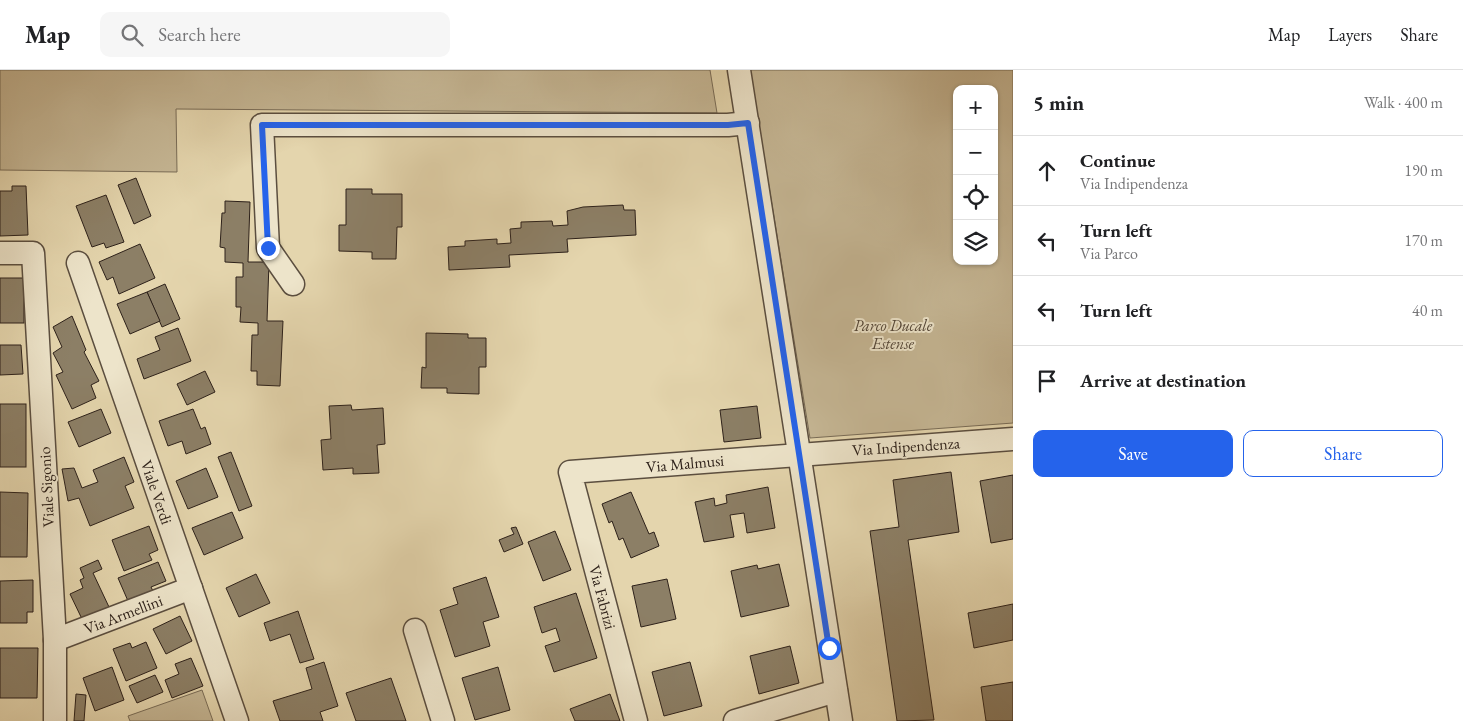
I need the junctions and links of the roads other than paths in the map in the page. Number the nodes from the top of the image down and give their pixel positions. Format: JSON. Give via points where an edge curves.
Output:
{"nodes":[{"id":1,"x":739,"y":70,"type":"edge"},
{"id":2,"x":738,"y":124,"type":"junction"},
{"id":3,"x":0,"y":253,"type":"edge"},
{"id":4,"x":78,"y":263,"type":"dead end"},
{"id":5,"x":293,"y":284,"type":"dead end"},
{"id":6,"x":1013,"y":439,"type":"edge"},
{"id":7,"x":799,"y":453,"type":"junction"},
{"id":8,"x":570,"y":472,"type":"joint"},
{"id":9,"x":190,"y":588,"type":"junction"},
{"id":10,"x":415,"y":630,"type":"dead end"},
{"id":11,"x":55,"y":640,"type":"junction"},
{"id":12,"x":836,"y":691,"type":"junction"},
{"id":13,"x":55,"y":721,"type":"edge"},
{"id":14,"x":238,"y":721,"type":"edge"},
{"id":15,"x":443,"y":721,"type":"edge"},
{"id":16,"x":636,"y":721,"type":"edge"},
{"id":17,"x":735,"y":721,"type":"edge"},
{"id":18,"x":841,"y":721,"type":"edge"}],
"edges":[{"from":1,"to":2,"type":"street"},
{"from":2,"to":5,"type":"street","via":[[262,125],[268,248]]},
{"from":2,"to":7,"type":"street"},
{"from":3,"to":11,"type":"street","name":"Viale Sigonio","via":[[33,253]]},
{"from":4,"to":9,"type":"street","name":"Viale Verdi"},
{"from":6,"to":7,"type":"street","name":"Via Indipendenza"},
{"from":7,"to":8,"type":"street","name":"Via Malmusi"},
{"from":7,"to":12,"type":"street"},
{"from":8,"to":16,"type":"street","name":"Via Fabrizi"},
{"from":9,"to":11,"type":"street","name":"Via Armellini"},
{"from":9,"to":14,"type":"street","name":"Viale Verdi"},
{"from":10,"to":15,"type":"street"},
{"from":11,"to":13,"type":"street","name":"Viale Sigonio"},
{"from":12,"to":17,"type":"street"},
{"from":12,"to":18,"type":"street"}]}
